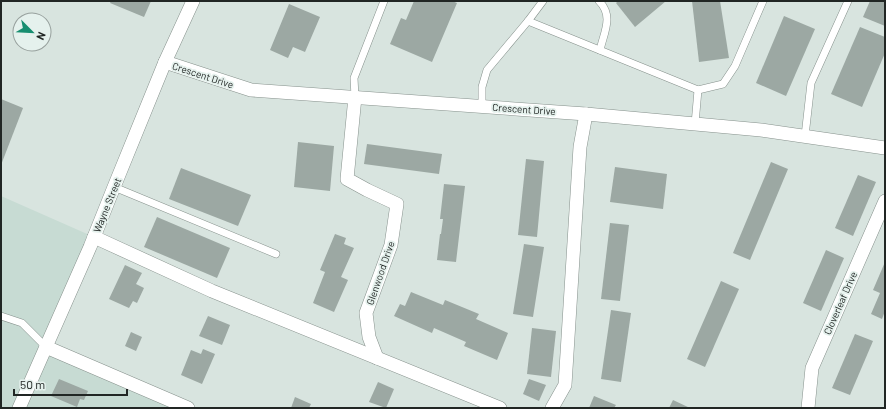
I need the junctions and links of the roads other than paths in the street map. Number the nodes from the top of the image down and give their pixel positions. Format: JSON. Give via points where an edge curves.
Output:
{"nodes":[{"id":1,"x":193,"y":1,"type":"edge"},
{"id":2,"x":384,"y":1,"type":"edge"},
{"id":3,"x":543,"y":1,"type":"edge"},
{"id":4,"x":599,"y":1,"type":"edge"},
{"id":5,"x":763,"y":1,"type":"edge"},
{"id":6,"x":848,"y":1,"type":"edge"},
{"id":7,"x":528,"y":21,"type":"junction"},
{"id":8,"x":600,"y":50,"type":"junction"},
{"id":9,"x":165,"y":62,"type":"junction"},
{"id":10,"x":698,"y":90,"type":"junction"},
{"id":11,"x":355,"y":97,"type":"junction"},
{"id":12,"x":482,"y":106,"type":"junction"},
{"id":13,"x":586,"y":114,"type":"junction"},
{"id":14,"x":695,"y":124,"type":"junction"},
{"id":15,"x":805,"y":136,"type":"junction"},
{"id":16,"x":885,"y":148,"type":"edge"},
{"id":17,"x":114,"y":188,"type":"junction"},
{"id":18,"x":885,"y":200,"type":"edge"},
{"id":19,"x":94,"y":237,"type":"junction"},
{"id":20,"x":276,"y":254,"type":"dead end"},
{"id":21,"x":1,"y":316,"type":"edge"},
{"id":22,"x":46,"y":347,"type":"junction"},
{"id":23,"x":377,"y":358,"type":"junction"},
{"id":24,"x":19,"y":408,"type":"edge"},
{"id":25,"x":188,"y":408,"type":"edge"},
{"id":26,"x":500,"y":408,"type":"edge"},
{"id":27,"x":552,"y":408,"type":"edge"},
{"id":28,"x":808,"y":408,"type":"edge"}],
"edges":[{"from":1,"to":9,"type":"street","name":"Wayne Street"},
{"from":2,"to":11,"type":"lane","via":[[354,78]]},
{"from":3,"to":7,"type":"lane"},
{"from":4,"to":8,"type":"lane","via":[[604,6],[608,19]]},
{"from":5,"to":10,"type":"lane","via":[[735,66],[723,84]]},
{"from":6,"to":15,"type":"lane","via":[[812,83]]},
{"from":7,"to":8,"type":"lane"},
{"from":7,"to":12,"type":"lane","via":[[487,70],[482,87]]},
{"from":8,"to":10,"type":"lane"},
{"from":9,"to":11,"type":"street","name":"Crescent Drive","via":[[251,90]]},
{"from":9,"to":17,"type":"street","name":"Wayne Street"},
{"from":10,"to":14,"type":"lane"},
{"from":11,"to":12,"type":"street","name":"Crescent Drive"},
{"from":11,"to":23,"type":"street","name":"Glenwood Drive","via":[[347,179],[398,204],[391,245],[366,313],[368,338]]},
{"from":12,"to":13,"type":"street","name":"Crescent Drive"},
{"from":13,"to":14,"type":"street","name":"Crescent Drive"},
{"from":13,"to":27,"type":"street","via":[[580,147],[565,385]]},
{"from":14,"to":15,"type":"street","name":"Crescent Drive"},
{"from":15,"to":16,"type":"street","name":"Crescent Drive"},
{"from":17,"to":19,"type":"street","name":"Wayne Street"},
{"from":17,"to":20,"type":"lane"},
{"from":18,"to":28,"type":"street","name":"Cloverleaf Drive","via":[[812,368]]},
{"from":19,"to":22,"type":"street","name":"Wayne Street"},
{"from":19,"to":23,"type":"street","via":[[212,291]]},
{"from":21,"to":22,"type":"lane","via":[[22,323]]},
{"from":22,"to":24,"type":"street","name":"Wayne Street"},
{"from":22,"to":25,"type":"street"},
{"from":23,"to":26,"type":"street"}]}
